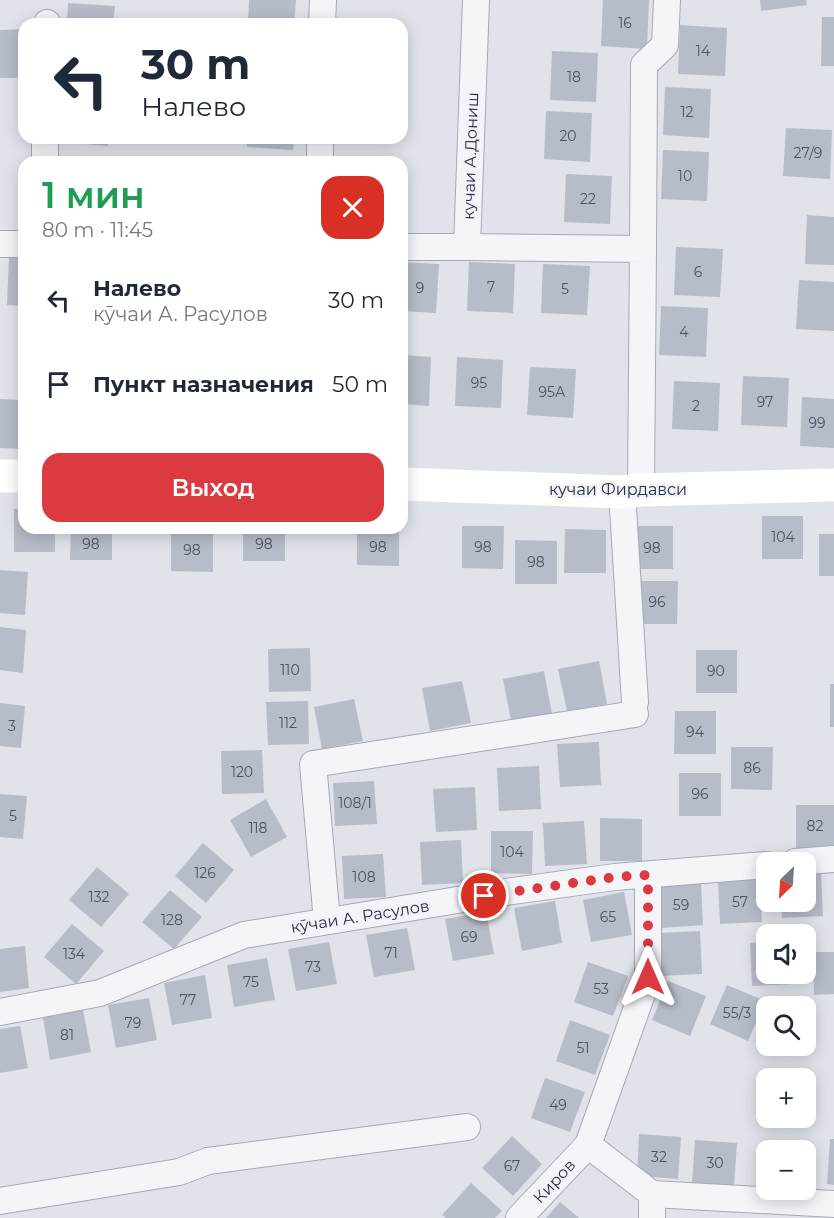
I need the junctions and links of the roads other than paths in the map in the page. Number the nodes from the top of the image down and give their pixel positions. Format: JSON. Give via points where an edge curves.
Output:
{"nodes":[{"id":1,"x":323,"y":0,"type":"edge"},
{"id":2,"x":476,"y":0,"type":"edge"},
{"id":3,"x":667,"y":0,"type":"edge"},
{"id":4,"x":322,"y":18,"type":"edge"},
{"id":5,"x":0,"y":244,"type":"edge"},
{"id":6,"x":18,"y":244,"type":"edge"},
{"id":7,"x":408,"y":247,"type":"edge"},
{"id":8,"x":467,"y":247,"type":"junction"},
{"id":9,"x":643,"y":249,"type":"junction"},
{"id":10,"x":0,"y":476,"type":"edge"},
{"id":11,"x":18,"y":476,"type":"edge"},
{"id":12,"x":408,"y":484,"type":"edge"},
{"id":13,"x":834,"y":485,"type":"edge"},
{"id":14,"x":631,"y":491,"type":"junction"},
{"id":15,"x":834,"y":859,"type":"edge"},
{"id":16,"x":816,"y":860,"type":"edge"},
{"id":17,"x":756,"y":866,"type":"edge"},
{"id":18,"x":648,"y":875,"type":"junction"},
{"id":19,"x":327,"y":921,"type":"junction"},
{"id":20,"x":0,"y":1012,"type":"edge"},
{"id":21,"x":467,"y":1127,"type":"dead end"},
{"id":22,"x":588,"y":1145,"type":"junction"},
{"id":23,"x":0,"y":1201,"type":"edge"},
{"id":24,"x":834,"y":1204,"type":"edge"},
{"id":25,"x":652,"y":1206,"type":"edge"},
{"id":26,"x":519,"y":1218,"type":"edge"}],
"edges":[{"from":1,"to":4,"type":"street"},
{"from":2,"to":8,"type":"street","name":"кучаи А.Дониш"},
{"from":3,"to":9,"type":"street","via":[[665,45],[644,65]]},
{"from":5,"to":6,"type":"street"},
{"from":7,"to":8,"type":"street"},
{"from":8,"to":9,"type":"street"},
{"from":9,"to":14,"type":"street"},
{"from":10,"to":11,"type":"street"},
{"from":12,"to":14,"type":"street","name":"кучаи Фирдавси"},
{"from":13,"to":14,"type":"street","name":"кучаи Фирдавси"},
{"from":14,"to":19,"type":"street","via":[[635,708],[313,764]]},
{"from":15,"to":16,"type":"street"},
{"from":17,"to":18,"type":"street","name":"кӯчаи А. Расулов"},
{"from":18,"to":19,"type":"street","name":"кӯчаи А. Расулов","via":[[506,892]]},
{"from":18,"to":22,"type":"street","via":[[648,977]]},
{"from":19,"to":20,"type":"street","name":"кӯчаи А. Расулов","via":[[244,935],[100,993]]},
{"from":21,"to":23,"type":"street","via":[[208,1161],[179,1172]]},
{"from":22,"to":25,"type":"street"},
{"from":22,"to":26,"type":"street","name":"Киров"},
{"from":24,"to":25,"type":"street"}]}
